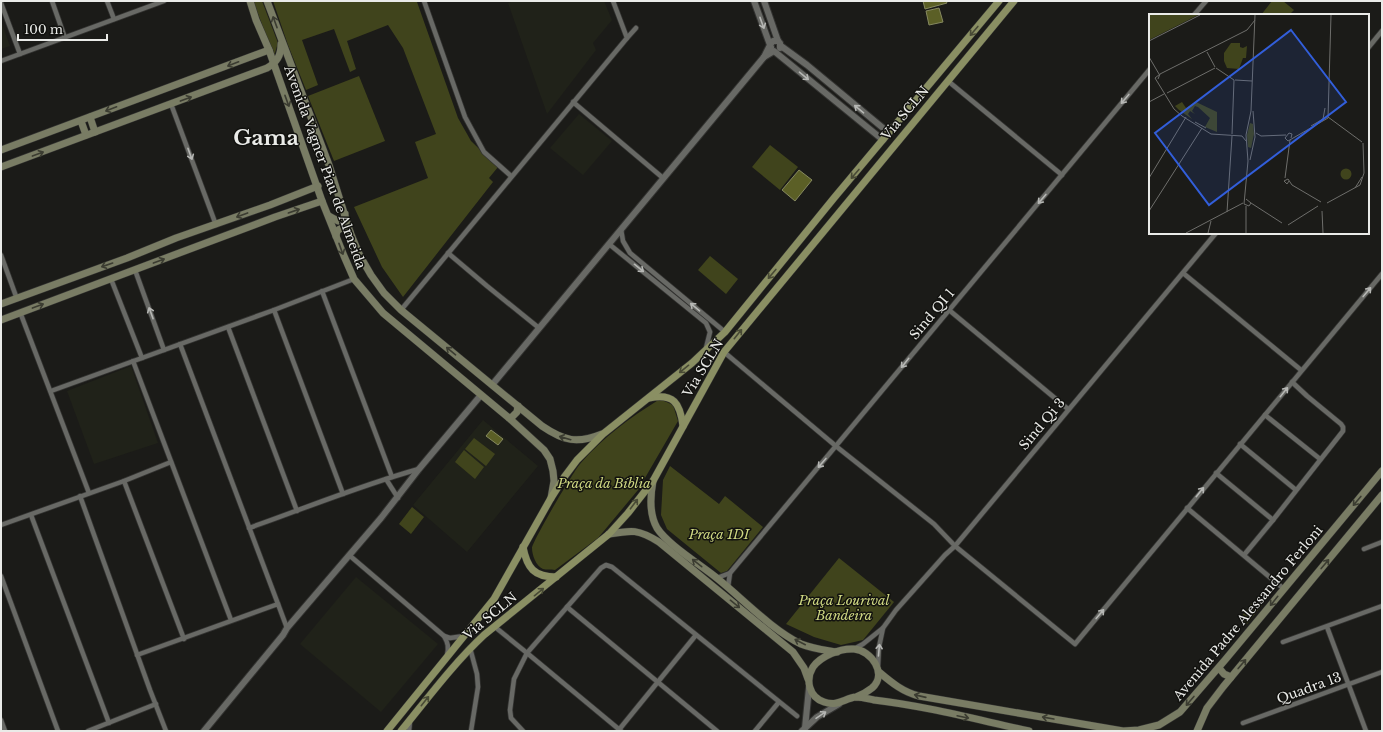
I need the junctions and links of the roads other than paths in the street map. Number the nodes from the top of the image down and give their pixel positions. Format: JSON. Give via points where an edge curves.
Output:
{"nodes":[{"id":1,"x":52,"y":1,"type":"edge"},
{"id":2,"x":107,"y":1,"type":"edge"},
{"id":3,"x":250,"y":1,"type":"edge"},
{"id":4,"x":267,"y":1,"type":"edge"},
{"id":5,"x":424,"y":1,"type":"edge"},
{"id":6,"x":613,"y":1,"type":"edge"},
{"id":7,"x":754,"y":1,"type":"edge"},
{"id":8,"x":764,"y":1,"type":"edge"},
{"id":9,"x":999,"y":1,"type":"edge"},
{"id":10,"x":1014,"y":1,"type":"edge"},
{"id":11,"x":1206,"y":1,"type":"edge"},
{"id":12,"x":161,"y":2,"type":"edge"},
{"id":13,"x":1,"y":3,"type":"edge"},
{"id":14,"x":1195,"y":14,"type":"edge"},
{"id":15,"x":114,"y":19,"type":"junction"},
{"id":16,"x":636,"y":28,"type":"dead end"},
{"id":17,"x":1382,"y":31,"type":"edge"},
{"id":18,"x":66,"y":38,"type":"junction"},
{"id":19,"x":627,"y":38,"type":"junction"},
{"id":20,"x":281,"y":41,"type":"junction"},
{"id":21,"x":780,"y":44,"type":"junction"},
{"id":22,"x":770,"y":45,"type":"junction"},
{"id":23,"x":1369,"y":47,"type":"edge"},
{"id":24,"x":269,"y":50,"type":"junction"},
{"id":25,"x":774,"y":51,"type":"junction"},
{"id":26,"x":20,"y":54,"type":"junction"},
{"id":27,"x":764,"y":57,"type":"junction"},
{"id":28,"x":1,"y":61,"type":"edge"},
{"id":29,"x":274,"y":64,"type":"junction"},
{"id":30,"x":1149,"y":69,"type":"edge"},
{"id":31,"x":948,"y":81,"type":"junction"},
{"id":32,"x":834,"y":88,"type":"junction"},
{"id":33,"x":827,"y":95,"type":"junction"},
{"id":34,"x":573,"y":102,"type":"junction"},
{"id":35,"x":171,"y":104,"type":"junction"},
{"id":36,"x":90,"y":117,"type":"junction"},
{"id":37,"x":81,"y":121,"type":"junction"},
{"id":38,"x":96,"y":132,"type":"junction"},
{"id":39,"x":889,"y":133,"type":"junction"},
{"id":40,"x":86,"y":135,"type":"junction"},
{"id":41,"x":883,"y":140,"type":"junction"},
{"id":42,"x":1,"y":150,"type":"edge"},
{"id":43,"x":873,"y":153,"type":"junction"},
{"id":44,"x":882,"y":160,"type":"junction"},
{"id":45,"x":864,"y":164,"type":"junction"},
{"id":46,"x":1,"y":167,"type":"edge"},
{"id":47,"x":873,"y":171,"type":"junction"},
{"id":48,"x":1062,"y":175,"type":"junction"},
{"id":49,"x":512,"y":176,"type":"junction"},
{"id":50,"x":663,"y":178,"type":"junction"},
{"id":51,"x":318,"y":186,"type":"junction"},
{"id":52,"x":322,"y":201,"type":"junction"},
{"id":53,"x":270,"y":205,"type":"junction"},
{"id":54,"x":345,"y":214,"type":"junction"},
{"id":55,"x":329,"y":216,"type":"junction"},
{"id":56,"x":275,"y":217,"type":"junction"},
{"id":57,"x":216,"y":225,"type":"junction"},
{"id":58,"x":621,"y":228,"type":"junction"},
{"id":59,"x":350,"y":232,"type":"junction"},
{"id":60,"x":1215,"y":234,"type":"edge"},
{"id":61,"x":336,"y":236,"type":"junction"},
{"id":62,"x":608,"y":244,"type":"junction"},
{"id":63,"x":141,"y":252,"type":"junction"},
{"id":64,"x":448,"y":253,"type":"junction"},
{"id":65,"x":1,"y":256,"type":"edge"},
{"id":66,"x":127,"y":258,"type":"junction"},
{"id":67,"x":146,"y":265,"type":"junction"},
{"id":68,"x":135,"y":270,"type":"junction"},
{"id":69,"x":1183,"y":273,"type":"junction"},
{"id":70,"x":1382,"y":274,"type":"edge"},
{"id":71,"x":111,"y":279,"type":"junction"},
{"id":72,"x":354,"y":279,"type":"junction"},
{"id":73,"x":322,"y":291,"type":"junction"},
{"id":74,"x":17,"y":299,"type":"junction"},
{"id":75,"x":1,"y":304,"type":"edge"},
{"id":76,"x":274,"y":310,"type":"junction"},
{"id":77,"x":401,"y":310,"type":"junction"},
{"id":78,"x":949,"y":310,"type":"junction"},
{"id":79,"x":20,"y":312,"type":"junction"},
{"id":80,"x":1,"y":320,"type":"edge"},
{"id":81,"x":228,"y":327,"type":"junction"},
{"id":82,"x":539,"y":328,"type":"junction"},
{"id":83,"x":725,"y":332,"type":"junction"},
{"id":84,"x":180,"y":344,"type":"junction"},
{"id":85,"x":706,"y":348,"type":"junction"},
{"id":86,"x":164,"y":350,"type":"junction"},
{"id":87,"x":724,"y":352,"type":"junction"},
{"id":88,"x":142,"y":358,"type":"junction"},
{"id":89,"x":133,"y":361,"type":"junction"},
{"id":90,"x":471,"y":367,"type":"junction"},
{"id":91,"x":1300,"y":370,"type":"junction"},
{"id":92,"x":460,"y":377,"type":"junction"},
{"id":93,"x":1292,"y":382,"type":"junction"},
{"id":94,"x":492,"y":385,"type":"junction"},
{"id":95,"x":51,"y":391,"type":"junction"},
{"id":96,"x":481,"y":395,"type":"junction"},
{"id":97,"x":648,"y":398,"type":"junction"},
{"id":98,"x":518,"y":406,"type":"junction"},
{"id":99,"x":1068,"y":409,"type":"junction"},
{"id":100,"x":1265,"y":415,"type":"junction"},
{"id":101,"x":509,"y":418,"type":"junction"},
{"id":102,"x":683,"y":426,"type":"junction"},
{"id":103,"x":603,"y":434,"type":"junction"},
{"id":104,"x":1240,"y":444,"type":"junction"},
{"id":105,"x":837,"y":447,"type":"junction"},
{"id":106,"x":1320,"y":459,"type":"junction"},
{"id":107,"x":171,"y":462,"type":"junction"},
{"id":108,"x":419,"y":470,"type":"junction"},
{"id":109,"x":1382,"y":471,"type":"edge"},
{"id":110,"x":1216,"y":473,"type":"junction"},
{"id":111,"x":392,"y":477,"type":"junction"},
{"id":112,"x":386,"y":479,"type":"junction"},
{"id":113,"x":124,"y":480,"type":"junction"},
{"id":114,"x":653,"y":481,"type":"junction"},
{"id":115,"x":1296,"y":490,"type":"junction"},
{"id":116,"x":89,"y":493,"type":"junction"},
{"id":117,"x":343,"y":494,"type":"junction"},
{"id":118,"x":1382,"y":495,"type":"edge"},
{"id":119,"x":80,"y":496,"type":"junction"},
{"id":120,"x":398,"y":498,"type":"junction"},
{"id":121,"x":551,"y":498,"type":"junction"},
{"id":122,"x":1382,"y":502,"type":"edge"},
{"id":123,"x":1372,"y":507,"type":"junction"},
{"id":124,"x":1187,"y":508,"type":"junction"},
{"id":125,"x":297,"y":511,"type":"junction"},
{"id":126,"x":31,"y":515,"type":"junction"},
{"id":127,"x":1273,"y":520,"type":"junction"},
{"id":128,"x":1,"y":526,"type":"edge"},
{"id":129,"x":249,"y":528,"type":"junction"},
{"id":130,"x":609,"y":534,"type":"junction"},
{"id":131,"x":1382,"y":542,"type":"edge"},
{"id":132,"x":955,"y":546,"type":"junction"},
{"id":133,"x":523,"y":547,"type":"junction"},
{"id":134,"x":1364,"y":549,"type":"dead end"},
{"id":135,"x":349,"y":555,"type":"junction"},
{"id":136,"x":1244,"y":555,"type":"junction"},
{"id":137,"x":730,"y":573,"type":"junction"},
{"id":138,"x":1,"y":576,"type":"edge"},
{"id":139,"x":556,"y":577,"type":"junction"},
{"id":140,"x":717,"y":578,"type":"junction"},
{"id":141,"x":728,"y":587,"type":"junction"},
{"id":142,"x":1284,"y":588,"type":"junction"},
{"id":143,"x":278,"y":604,"type":"junction"},
{"id":144,"x":567,"y":606,"type":"junction"},
{"id":145,"x":1382,"y":606,"type":"edge"},
{"id":146,"x":231,"y":620,"type":"junction"},
{"id":147,"x":495,"y":627,"type":"junction"},
{"id":148,"x":1327,"y":627,"type":"junction"},
{"id":149,"x":287,"y":628,"type":"junction"},
{"id":150,"x":879,"y":634,"type":"junction"},
{"id":151,"x":696,"y":635,"type":"junction"},
{"id":152,"x":444,"y":636,"type":"junction"},
{"id":153,"x":465,"y":636,"type":"junction"},
{"id":154,"x":184,"y":638,"type":"junction"},
{"id":155,"x":1283,"y":642,"type":"dead end"},
{"id":156,"x":470,"y":648,"type":"junction"},
{"id":157,"x":854,"y":649,"type":"junction"},
{"id":158,"x":837,"y":652,"type":"junction"},
{"id":159,"x":527,"y":653,"type":"junction"},
{"id":160,"x":137,"y":656,"type":"junction"},
{"id":161,"x":446,"y":658,"type":"junction"},
{"id":162,"x":1219,"y":668,"type":"junction"},
{"id":163,"x":878,"y":669,"type":"junction"},
{"id":164,"x":1382,"y":672,"type":"edge"},
{"id":165,"x":1212,"y":676,"type":"junction"},
{"id":166,"x":1231,"y":677,"type":"junction"},
{"id":167,"x":808,"y":679,"type":"junction"},
{"id":168,"x":658,"y":682,"type":"junction"},
{"id":169,"x":1348,"y":686,"type":"junction"},
{"id":170,"x":1223,"y":687,"type":"junction"},
{"id":171,"x":809,"y":688,"type":"junction"},
{"id":172,"x":856,"y":697,"type":"junction"},
{"id":173,"x":779,"y":702,"type":"junction"},
{"id":174,"x":156,"y":704,"type":"junction"},
{"id":175,"x":839,"y":704,"type":"junction"},
{"id":176,"x":797,"y":716,"type":"dead end"},
{"id":177,"x":1,"y":720,"type":"edge"},
{"id":178,"x":410,"y":720,"type":"junction"},
{"id":179,"x":109,"y":723,"type":"junction"},
{"id":180,"x":1073,"y":723,"type":"junction"},
{"id":181,"x":1243,"y":723,"type":"dead end"},
{"id":182,"x":1088,"y":728,"type":"edge"},
{"id":183,"x":803,"y":729,"type":"edge"},
{"id":184,"x":619,"y":730,"type":"edge"},
{"id":185,"x":5,"y":731,"type":"edge"},
{"id":186,"x":58,"y":731,"type":"edge"},
{"id":187,"x":88,"y":731,"type":"edge"},
{"id":188,"x":166,"y":731,"type":"edge"},
{"id":189,"x":204,"y":731,"type":"edge"},
{"id":190,"x":387,"y":731,"type":"edge"},
{"id":191,"x":401,"y":731,"type":"edge"},
{"id":192,"x":408,"y":731,"type":"edge"},
{"id":193,"x":471,"y":731,"type":"edge"},
{"id":194,"x":523,"y":731,"type":"edge"},
{"id":195,"x":717,"y":731,"type":"edge"},
{"id":196,"x":755,"y":731,"type":"edge"},
{"id":197,"x":1029,"y":731,"type":"edge"},
{"id":198,"x":1075,"y":731,"type":"edge"},
{"id":199,"x":1197,"y":731,"type":"edge"},
{"id":200,"x":1366,"y":731,"type":"edge"}],
"edges":[{"from":1,"to":18,"type":"street"},
{"from":2,"to":15,"type":"street"},
{"from":3,"to":24,"type":"main road","name":"Avenida Vagner Piau de Almeida"},
{"from":20,"to":4,"type":"main road","name":"Avenida Vagner Piau de Almeida","one_way":true},
{"from":5,"to":49,"type":"street","via":[[465,116],[484,152]]},
{"from":6,"to":19,"type":"street"},
{"from":7,"to":22,"type":"street","one_way":true},
{"from":8,"to":21,"type":"street"},
{"from":9,"to":39,"type":"main road","name":"Via SCLN","one_way":true},
{"from":10,"to":31,"type":"main road","name":"Via SCLN"},
{"from":11,"to":14,"type":"street"},
{"from":12,"to":15,"type":"street"},
{"from":13,"to":26,"type":"street"},
{"from":15,"to":18,"type":"street"},
{"from":16,"to":19,"type":"street"},
{"from":17,"to":23,"type":"street"},
{"from":18,"to":26,"type":"street"},
{"from":19,"to":34,"type":"street"},
{"from":20,"to":29,"type":"main road","via":[[281,52]]},
{"from":20,"to":54,"type":"main road","name":"Avenida Vagner Piau de Almeida"},
{"from":21,"to":22,"type":"street","via":[[773,41]]},
{"from":21,"to":25,"type":"street"},
{"from":21,"to":32,"type":"street"},
{"from":22,"to":25,"type":"street"},
{"from":22,"to":27,"type":"street"},
{"from":24,"to":29,"type":"main road","name":"Avenida Vagner Piau de Almeida"},
{"from":24,"to":36,"type":"main road","one_way":true},
{"from":25,"to":27,"type":"street"},
{"from":25,"to":33,"type":"street","one_way":true},
{"from":26,"to":28,"type":"street"},
{"from":27,"to":50,"type":"street"},
{"from":35,"to":29,"type":"main road","one_way":true},
{"from":29,"to":51,"type":"main road","name":"Avenida Vagner Piau de Almeida","one_way":true},
{"from":30,"to":48,"type":"street","name":"Sind QI 1","one_way":true},
{"from":31,"to":44,"type":"main road","name":"Via SCLN"},
{"from":31,"to":48,"type":"street"},
{"from":32,"to":33,"type":"street","via":[[832,94]]},
{"from":39,"to":32,"type":"street","one_way":true},
{"from":33,"to":41,"type":"street"},
{"from":34,"to":49,"type":"street"},
{"from":34,"to":50,"type":"street"},
{"from":35,"to":38,"type":"main road"},
{"from":35,"to":57,"type":"street","one_way":true},
{"from":36,"to":37,"type":"main road"},
{"from":36,"to":38,"type":"main road"},
{"from":37,"to":40,"type":"main road"},
{"from":37,"to":42,"type":"main road"},
{"from":38,"to":40,"type":"main road"},
{"from":39,"to":41,"type":"main road","name":"Via SCLN"},
{"from":46,"to":40,"type":"main road","one_way":true},
{"from":41,"to":43,"type":"main road","name":"Via SCLN"},
{"from":43,"to":44,"type":"main road"},
{"from":43,"to":45,"type":"main road","name":"Via SCLN"},
{"from":44,"to":47,"type":"main road","name":"Via SCLN"},
{"from":45,"to":47,"type":"main road","via":[[870,166]]},
{"from":45,"to":83,"type":"main road","name":"Via SCLN","one_way":true},
{"from":87,"to":47,"type":"main road","name":"Via SCLN","one_way":true},
{"from":48,"to":78,"type":"street","name":"Sind QI 1","one_way":true},
{"from":49,"to":64,"type":"street"},
{"from":50,"to":58,"type":"street"},
{"from":51,"to":52,"type":"main road","name":"Avenida Vagner Piau de Almeida"},
{"from":51,"to":53,"type":"main road"},
{"from":52,"to":55,"type":"main road","name":"Avenida Vagner Piau de Almeida"},
{"from":56,"to":52,"type":"main road","one_way":true},
{"from":53,"to":56,"type":"main road","via":[[276,210]]},
{"from":53,"to":57,"type":"main road","one_way":true},
{"from":54,"to":55,"type":"main road","via":[[344,219],[338,221]]},
{"from":54,"to":59,"type":"main road","name":"Avenida Vagner Piau de Almeida"},
{"from":55,"to":61,"type":"main road","name":"Avenida Vagner Piau de Almeida"},
{"from":67,"to":56,"type":"main road","one_way":true},
{"from":57,"to":63,"type":"main road"},
{"from":58,"to":62,"type":"street"},
{"from":83,"to":58,"type":"street","one_way":true,"via":[[630,253],[623,240]]},
{"from":59,"to":61,"type":"main road","via":[[342,228],[337,231]]},
{"from":59,"to":77,"type":"main road","name":"Avenida Vagner Piau de Almeida","via":[[371,275]]},
{"from":60,"to":69,"type":"street","name":"Sind Qi 3"},
{"from":61,"to":72,"type":"main road","name":"Avenida Vagner Piau de Almeida","one_way":true},
{"from":62,"to":82,"type":"street"},
{"from":62,"to":85,"type":"street","one_way":true,"via":[[706,323],[710,332]]},
{"from":63,"to":66,"type":"main road"},
{"from":63,"to":67,"type":"main road","via":[[141,259]]},
{"from":64,"to":77,"type":"street"},
{"from":64,"to":82,"type":"street"},
{"from":65,"to":74,"type":"street"},
{"from":66,"to":68,"type":"main road","via":[[131,260]]},
{"from":66,"to":74,"type":"main road","one_way":true},
{"from":67,"to":68,"type":"main road"},
{"from":68,"to":71,"type":"main road"},
{"from":86,"to":68,"type":"street","one_way":true},
{"from":69,"to":91,"type":"street"},
{"from":69,"to":99,"type":"street","name":"Sind Qi 3"},
{"from":91,"to":70,"type":"street","one_way":true},
{"from":79,"to":71,"type":"main road","one_way":true},
{"from":71,"to":88,"type":"street"},
{"from":72,"to":73,"type":"street"},
{"from":72,"to":92,"type":"main road","name":"Avenida Vagner Piau de Almeida","via":[[383,313]]},
{"from":73,"to":76,"type":"street"},
{"from":73,"to":111,"type":"street"},
{"from":74,"to":75,"type":"main road"},
{"from":76,"to":81,"type":"street"},
{"from":76,"to":117,"type":"street"},
{"from":90,"to":77,"type":"main road","name":"Avenida Vagner Piau de Almeida","one_way":true},
{"from":78,"to":99,"type":"street"},
{"from":78,"to":105,"type":"street","name":"Sind QI 1","one_way":true},
{"from":79,"to":80,"type":"main road"},
{"from":79,"to":95,"type":"street"},
{"from":81,"to":84,"type":"street"},
{"from":81,"to":125,"type":"street"},
{"from":82,"to":94,"type":"street"},
{"from":83,"to":85,"type":"main road","name":"Via SCLN"},
{"from":84,"to":86,"type":"street"},
{"from":84,"to":129,"type":"street"},
{"from":85,"to":97,"type":"main road","name":"Via SCLN","one_way":true,"via":[[692,363]]},
{"from":86,"to":88,"type":"street"},
{"from":87,"to":102,"type":"main road","name":"Via SCLN"},
{"from":87,"to":105,"type":"street"},
{"from":88,"to":89,"type":"street"},
{"from":89,"to":95,"type":"street"},
{"from":89,"to":107,"type":"street"},
{"from":90,"to":92,"type":"main road","via":[[460,364]]},
{"from":90,"to":94,"type":"main road","name":"Avenida Vagner Piau de Almeida"},
{"from":91,"to":93,"type":"street"},
{"from":92,"to":96,"type":"main road","name":"Avenida Vagner Piau de Almeida"},
{"from":100,"to":93,"type":"street","one_way":true},
{"from":93,"to":106,"type":"street","via":[[1343,427]]},
{"from":94,"to":98,"type":"main road","name":"Avenida Vagner Piau de Almeida"},
{"from":95,"to":116,"type":"street"},
{"from":96,"to":101,"type":"main road","name":"Avenida Vagner Piau de Almeida"},
{"from":96,"to":108,"type":"street"},
{"from":97,"to":102,"type":"main road","via":[[666,397],[674,400],[681,410]]},
{"from":97,"to":103,"type":"main road","name":"Via SCLN"},
{"from":98,"to":101,"type":"main road","via":[[517,412]]},
{"from":103,"to":98,"type":"main road","name":"Avenida Vagner Piau de Almeida","one_way":true,"via":[[582,440],[565,439],[542,426]]},
{"from":99,"to":132,"type":"street","name":"Sind Qi 3"},
{"from":100,"to":104,"type":"street"},
{"from":100,"to":106,"type":"street"},
{"from":101,"to":121,"type":"main road","name":"Avenida Vagner Piau de Almeida","via":[[544,450],[550,459],[554,481]]},
{"from":102,"to":114,"type":"main road","name":"Via SCLN"},
{"from":103,"to":121,"type":"main road","name":"Via SCLN","via":[[577,460]]},
{"from":104,"to":110,"type":"street"},
{"from":104,"to":115,"type":"street"},
{"from":105,"to":132,"type":"street","via":[[934,524]]},
{"from":105,"to":137,"type":"street","name":"Sind QI 1","one_way":true},
{"from":106,"to":115,"type":"street"},
{"from":107,"to":113,"type":"street"},
{"from":107,"to":146,"type":"street"},
{"from":108,"to":111,"type":"street"},
{"from":108,"to":120,"type":"street"},
{"from":109,"to":142,"type":"main road","name":"Avenida Padre Alessandro Ferloni","one_way":true},
{"from":124,"to":110,"type":"street","one_way":true},
{"from":110,"to":127,"type":"street"},
{"from":111,"to":112,"type":"street"},
{"from":112,"to":117,"type":"street"},
{"from":112,"to":120,"type":"street"},
{"from":113,"to":116,"type":"street"},
{"from":113,"to":154,"type":"street"},
{"from":130,"to":114,"type":"main road","name":"Via SCLN","one_way":true},
{"from":140,"to":114,"type":"main road","one_way":true,"via":[[668,540],[658,528],[651,509]]},
{"from":115,"to":127,"type":"street"},
{"from":116,"to":119,"type":"street"},
{"from":117,"to":125,"type":"street"},
{"from":118,"to":123,"type":"main road"},
{"from":119,"to":126,"type":"street"},
{"from":119,"to":160,"type":"street"},
{"from":120,"to":135,"type":"street"},
{"from":121,"to":133,"type":"main road","name":"Via SCLN"},
{"from":122,"to":123,"type":"street"},
{"from":166,"to":123,"type":"main road","one_way":true},
{"from":132,"to":124,"type":"street","one_way":true,"via":[[1075,644]]},
{"from":124,"to":136,"type":"street"},
{"from":125,"to":129,"type":"street"},
{"from":126,"to":128,"type":"street"},
{"from":126,"to":179,"type":"street"},
{"from":127,"to":136,"type":"street"},
{"from":129,"to":143,"type":"street"},
{"from":130,"to":139,"type":"main road","name":"Via SCLN"},
{"from":130,"to":167,"type":"main road","one_way":true,"via":[[638,531],[659,542],[792,652],[804,668]]},
{"from":131,"to":134,"type":"street"},
{"from":132,"to":150,"type":"street","name":"Sind Qi 3","via":[[896,610]]},
{"from":133,"to":139,"type":"main road","via":[[530,568],[539,575]]},
{"from":133,"to":153,"type":"main road","name":"Via SCLN","via":[[494,599]]},
{"from":135,"to":149,"type":"street"},
{"from":135,"to":152,"type":"street"},
{"from":136,"to":142,"type":"street"},
{"from":137,"to":140,"type":"street"},
{"from":137,"to":141,"type":"street"},
{"from":138,"to":186,"type":"street"},
{"from":147,"to":139,"type":"main road","name":"Via SCLN","one_way":true},
{"from":140,"to":141,"type":"main road"},
{"from":158,"to":141,"type":"main road","one_way":true,"via":[[801,644]]},
{"from":142,"to":162,"type":"main road","name":"Avenida Padre Alessandro Ferloni","one_way":true},
{"from":143,"to":146,"type":"street"},
{"from":143,"to":149,"type":"street"},
{"from":144,"to":151,"type":"street","via":[[606,565]]},
{"from":144,"to":159,"type":"street"},
{"from":144,"to":168,"type":"street"},
{"from":145,"to":148,"type":"street"},
{"from":146,"to":154,"type":"street"},
{"from":147,"to":156,"type":"main road","name":"Via SCLN"},
{"from":147,"to":159,"type":"street"},
{"from":148,"to":155,"type":"street"},
{"from":148,"to":169,"type":"street"},
{"from":149,"to":189,"type":"street"},
{"from":150,"to":157,"type":"street"},
{"from":163,"to":150,"type":"street","name":"Sind Qi 3","one_way":true},
{"from":151,"to":168,"type":"street"},
{"from":151,"to":173,"type":"street"},
{"from":152,"to":153,"type":"street"},
{"from":152,"to":161,"type":"street","via":[[449,648]]},
{"from":153,"to":161,"type":"main road","name":"Via SCLN"},
{"from":154,"to":160,"type":"street"},
{"from":178,"to":156,"type":"main road","name":"Via SCLN","one_way":true},
{"from":156,"to":193,"type":"street","via":[[478,686]]},
{"from":157,"to":158,"type":"main road"},
{"from":157,"to":163,"type":"main road","via":[[871,658]]},
{"from":158,"to":167,"type":"main road","via":[[823,658],[813,667]]},
{"from":159,"to":184,"type":"street"},
{"from":159,"to":194,"type":"street","via":[[514,679],[510,710],[511,718]]},
{"from":160,"to":174,"type":"street"},
{"from":161,"to":190,"type":"main road","name":"Via SCLN"},
{"from":162,"to":165,"type":"main road","name":"Avenida Padre Alessandro Ferloni"},
{"from":162,"to":166,"type":"main road"},
{"from":163,"to":172,"type":"main road","via":[[878,679],[872,688]]},
{"from":180,"to":163,"type":"main road","name":"Avenida Padre Alessandro Ferloni","one_way":true,"via":[[907,693],[890,682]]},
{"from":164,"to":169,"type":"street","name":"Quadra 13"},
{"from":165,"to":170,"type":"main road","via":[[1221,681]]},
{"from":165,"to":182,"type":"main road","name":"Avenida Padre Alessandro Ferloni","one_way":true,"via":[[1180,712],[1159,725],[1123,731]]},
{"from":166,"to":170,"type":"main road"},
{"from":167,"to":171,"type":"main road"},
{"from":168,"to":184,"type":"street"},
{"from":168,"to":195,"type":"street"},
{"from":169,"to":181,"type":"street","name":"Quadra 13"},
{"from":169,"to":200,"type":"street"},
{"from":170,"to":199,"type":"main road","via":[[1207,708]]},
{"from":171,"to":175,"type":"main road","via":[[824,702]]},
{"from":171,"to":183,"type":"street"},
{"from":172,"to":175,"type":"main road"},
{"from":172,"to":197,"type":"main road","one_way":true,"via":[[897,702]]},
{"from":173,"to":176,"type":"street"},
{"from":173,"to":196,"type":"street"},
{"from":174,"to":179,"type":"street"},
{"from":174,"to":188,"type":"street"},
{"from":183,"to":175,"type":"street","one_way":true},
{"from":177,"to":185,"type":"street"},
{"from":178,"to":191,"type":"main road","name":"Via SCLN"},
{"from":178,"to":192,"type":"street"},
{"from":179,"to":187,"type":"street"},
{"from":180,"to":182,"type":"main road","name":"Avenida Padre Alessandro Ferloni"},
{"from":180,"to":198,"type":"main road"}]}
